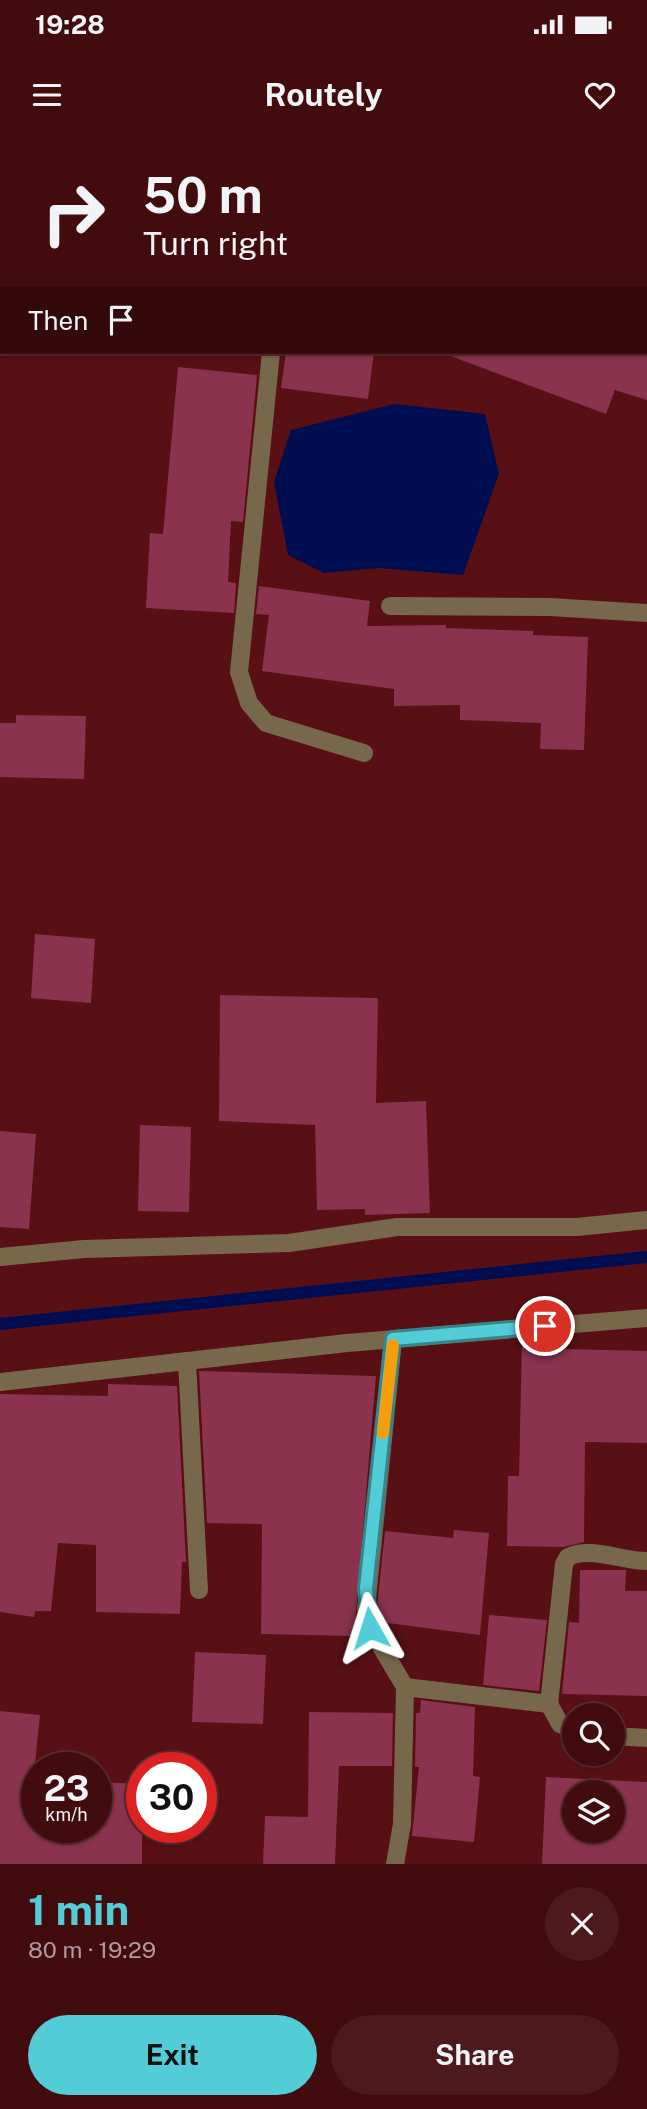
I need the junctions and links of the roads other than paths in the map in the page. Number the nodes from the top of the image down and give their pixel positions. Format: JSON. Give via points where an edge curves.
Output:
{"nodes":[{"id":1,"x":271,"y":354,"type":"edge"},
{"id":2,"x":390,"y":606,"type":"dead end"},
{"id":3,"x":647,"y":613,"type":"edge"},
{"id":4,"x":364,"y":753,"type":"dead end"},
{"id":5,"x":647,"y":1220,"type":"edge"},
{"id":6,"x":0,"y":1257,"type":"edge"},
{"id":7,"x":647,"y":1318,"type":"edge"},
{"id":8,"x":393,"y":1339,"type":"junction"},
{"id":9,"x":187,"y":1361,"type":"junction"},
{"id":10,"x":0,"y":1382,"type":"edge"},
{"id":11,"x":647,"y":1561,"type":"edge"},
{"id":12,"x":199,"y":1590,"type":"dead end"},
{"id":13,"x":405,"y":1687,"type":"junction"},
{"id":14,"x":550,"y":1704,"type":"junction"},
{"id":15,"x":562,"y":1725,"type":"edge"},
{"id":16,"x":625,"y":1737,"type":"edge"},
{"id":17,"x":647,"y":1738,"type":"edge"},
{"id":18,"x":395,"y":1864,"type":"edge"}],
"edges":[{"from":1,"to":4,"type":"street","via":[[239,672],[249,703],[266,723]]},
{"from":2,"to":3,"type":"street"},
{"from":5,"to":6,"type":"street","via":[[577,1227],[397,1227],[289,1243],[84,1249]]},
{"from":7,"to":8,"type":"street"},
{"from":8,"to":9,"type":"street"},
{"from":8,"to":13,"type":"street","via":[[366,1609],[370,1628]]},
{"from":9,"to":10,"type":"street"},
{"from":9,"to":12,"type":"street"},
{"from":11,"to":14,"type":"street","via":[[586,1552],[568,1557]]},
{"from":13,"to":14,"type":"street"},
{"from":13,"to":18,"type":"street","via":[[402,1824]]},
{"from":14,"to":15,"type":"street"},
{"from":16,"to":17,"type":"street"}]}
